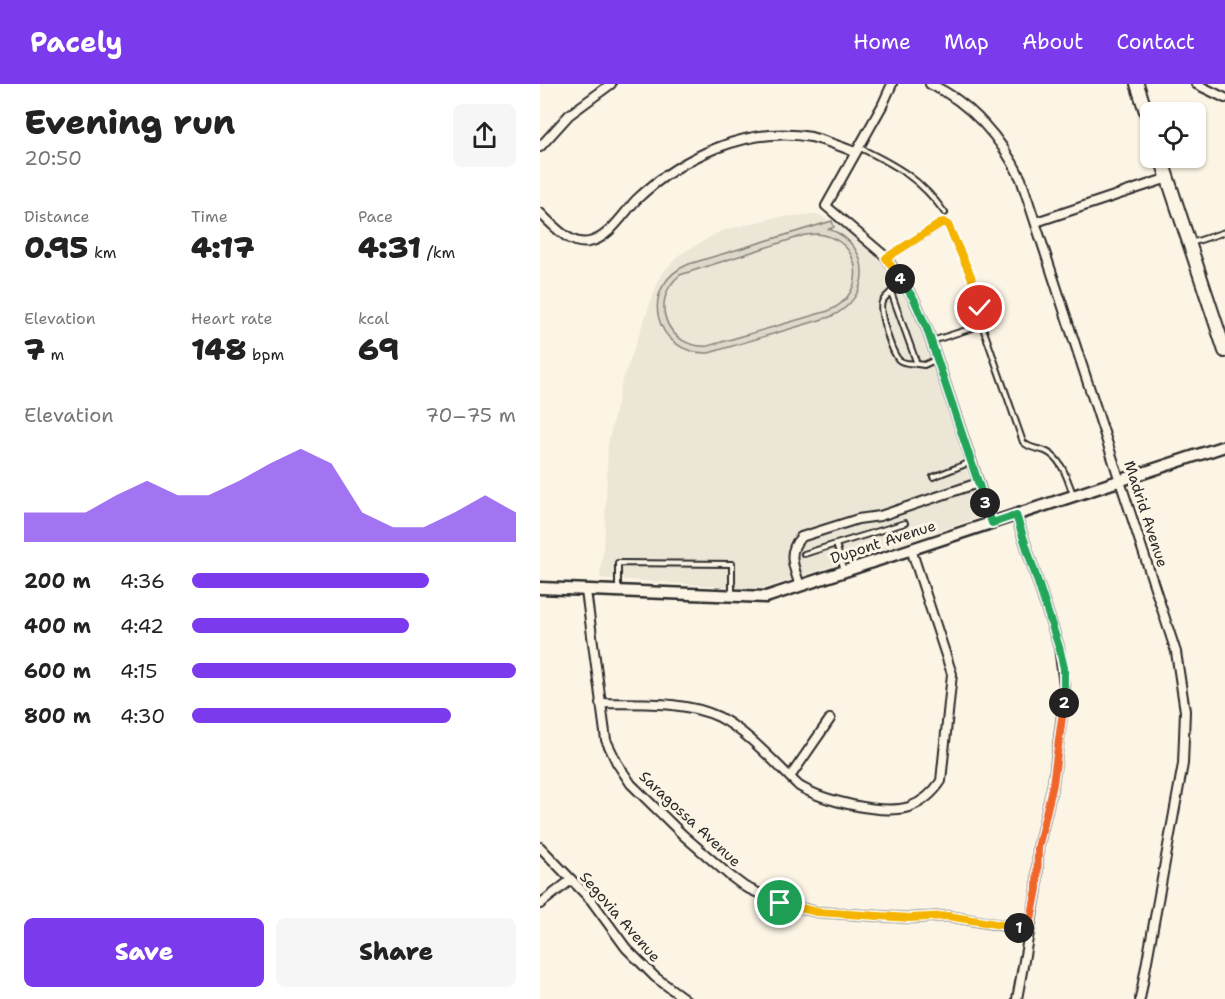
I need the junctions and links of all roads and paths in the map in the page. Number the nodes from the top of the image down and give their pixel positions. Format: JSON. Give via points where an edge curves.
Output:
{"nodes":[{"id":1,"x":611,"y":84,"type":"edge"},
{"id":2,"x":892,"y":84,"type":"edge"},
{"id":3,"x":930,"y":84,"type":"edge"},
{"id":4,"x":1137,"y":84,"type":"edge"},
{"id":5,"x":1196,"y":84,"type":"edge"},
{"id":6,"x":1225,"y":98,"type":"edge"},
{"id":7,"x":1143,"y":102,"type":"edge"},
{"id":8,"x":540,"y":147,"type":"edge"},
{"id":9,"x":856,"y":149,"type":"junction"},
{"id":10,"x":1164,"y":168,"type":"edge"},
{"id":11,"x":1168,"y":178,"type":"junction"},
{"id":12,"x":540,"y":213,"type":"edge"},
{"id":13,"x":945,"y":213,"type":"dead end"},
{"id":14,"x":1036,"y":222,"type":"junction"},
{"id":15,"x":1225,"y":232,"type":"edge"},
{"id":16,"x":1190,"y":244,"type":"junction"},
{"id":17,"x":886,"y":258,"type":"junction"},
{"id":18,"x":904,"y":285,"type":"junction"},
{"id":19,"x":891,"y":292,"type":"junction"},
{"id":20,"x":980,"y":308,"type":"dead end"},
{"id":21,"x":931,"y":341,"type":"junction"},
{"id":22,"x":1225,"y":351,"type":"edge"},
{"id":23,"x":938,"y":359,"type":"junction"},
{"id":24,"x":917,"y":364,"type":"junction"},
{"id":25,"x":1225,"y":446,"type":"edge"},
{"id":26,"x":972,"y":462,"type":"junction"},
{"id":27,"x":933,"y":477,"type":"dead end"},
{"id":28,"x":1120,"y":480,"type":"junction"},
{"id":29,"x":978,"y":483,"type":"junction"},
{"id":30,"x":1073,"y":496,"type":"junction"},
{"id":31,"x":1016,"y":515,"type":"junction"},
{"id":32,"x":904,"y":522,"type":"dead end"},
{"id":33,"x":992,"y":523,"type":"junction"},
{"id":34,"x":836,"y":544,"type":"junction"},
{"id":35,"x":912,"y":549,"type":"junction"},
{"id":36,"x":804,"y":554,"type":"dead end"},
{"id":37,"x":844,"y":571,"type":"junction"},
{"id":38,"x":800,"y":586,"type":"junction"},
{"id":39,"x":540,"y":588,"type":"edge"},
{"id":40,"x":586,"y":591,"type":"junction"},
{"id":41,"x":618,"y":592,"type":"junction"},
{"id":42,"x":732,"y":596,"type":"junction"},
{"id":43,"x":600,"y":703,"type":"junction"},
{"id":44,"x":830,"y":719,"type":"dead end"},
{"id":45,"x":790,"y":777,"type":"junction"},
{"id":46,"x":540,"y":847,"type":"edge"},
{"id":47,"x":571,"y":880,"type":"junction"},
{"id":48,"x":540,"y":904,"type":"edge"},
{"id":49,"x":1029,"y":930,"type":"junction"},
{"id":50,"x":685,"y":999,"type":"edge"},
{"id":51,"x":1017,"y":999,"type":"edge"},
{"id":52,"x":1140,"y":999,"type":"edge"}],
"edges":[{"from":1,"to":8,"type":"street","via":[[569,116]]},
{"from":2,"to":9,"type":"street"},
{"from":3,"to":14,"type":"street","name":"Madrid Avenue","via":[[956,99],[998,139],[1021,179]]},
{"from":4,"to":7,"type":"main road"},
{"from":5,"to":6,"type":"street"},
{"from":9,"to":12,"type":"street","via":[[786,135],[715,148],[647,190],[609,230],[587,243],[566,236]]},
{"from":9,"to":13,"type":"lane","via":[[916,179]]},
{"from":9,"to":17,"type":"street","via":[[826,206]]},
{"from":10,"to":11,"type":"main road"},
{"from":11,"to":14,"type":"street"},
{"from":11,"to":16,"type":"main road"},
{"from":14,"to":28,"type":"street","name":"Madrid Avenue"},
{"from":15,"to":16,"type":"lane"},
{"from":16,"to":22,"type":"main road"},
{"from":17,"to":18,"type":"street"},
{"from":17,"to":20,"type":"lane","via":[[943,222],[948,225],[971,276]]},
{"from":18,"to":19,"type":"lane"},
{"from":18,"to":21,"type":"street"},
{"from":19,"to":24,"type":"lane"},
{"from":19,"to":24,"type":"lane","via":[[880,310],[887,333],[899,359]]},
{"from":21,"to":23,"type":"street"},
{"from":21,"to":30,"type":"lane","via":[[982,325],[1023,442],[1052,456],[1064,469]]},
{"from":23,"to":24,"type":"lane"},
{"from":23,"to":26,"type":"street"},
{"from":25,"to":28,"type":"street","name":"Dupont Avenue"},
{"from":26,"to":27,"type":"lane"},
{"from":26,"to":29,"type":"street"},
{"from":28,"to":30,"type":"street","name":"Dupont Avenue"},
{"from":28,"to":52,"type":"street","name":"Madrid Avenue","via":[[1176,652],[1185,711],[1183,764]]},
{"from":29,"to":33,"type":"street"},
{"from":29,"to":38,"type":"street","via":[[801,537],[791,552]]},
{"from":30,"to":31,"type":"street","name":"Dupont Avenue"},
{"from":31,"to":33,"type":"street","name":"Dupont Avenue"},
{"from":31,"to":49,"type":"street","via":[[1059,647],[1065,693],[1053,784],[1038,848],[1037,889]]},
{"from":32,"to":34,"type":"lane"},
{"from":33,"to":35,"type":"street","name":"Dupont Avenue"},
{"from":34,"to":36,"type":"lane"},
{"from":34,"to":37,"type":"lane"},
{"from":35,"to":37,"type":"street","name":"Dupont Avenue"},
{"from":35,"to":45,"type":"street","via":[[952,674],[941,781],[933,793],[899,809],[846,804],[810,793]]},
{"from":37,"to":38,"type":"street","name":"Dupont Avenue"},
{"from":38,"to":42,"type":"street","name":"Dupont Avenue","via":[[766,597]]},
{"from":39,"to":40,"type":"street","name":"Dupont Avenue"},
{"from":40,"to":41,"type":"street","name":"Dupont Avenue"},
{"from":40,"to":43,"type":"street","name":"Saragossa Avenue"},
{"from":41,"to":42,"type":"street","name":"Dupont Avenue"},
{"from":41,"to":42,"type":"lane","via":[[618,563],[732,564]]},
{"from":43,"to":45,"type":"street","via":[[672,705],[718,717],[742,733]]},
{"from":43,"to":49,"type":"street","name":"Saragossa Avenue","via":[[606,740],[631,784],[745,887],[780,903],[817,912],[910,918],[948,916]]},
{"from":44,"to":45,"type":"street"},
{"from":46,"to":47,"type":"street","name":"Segovia Avenue"},
{"from":47,"to":48,"type":"street"},
{"from":47,"to":50,"type":"street","name":"Segovia Avenue","via":[[626,948]]},
{"from":49,"to":51,"type":"street"}]}
